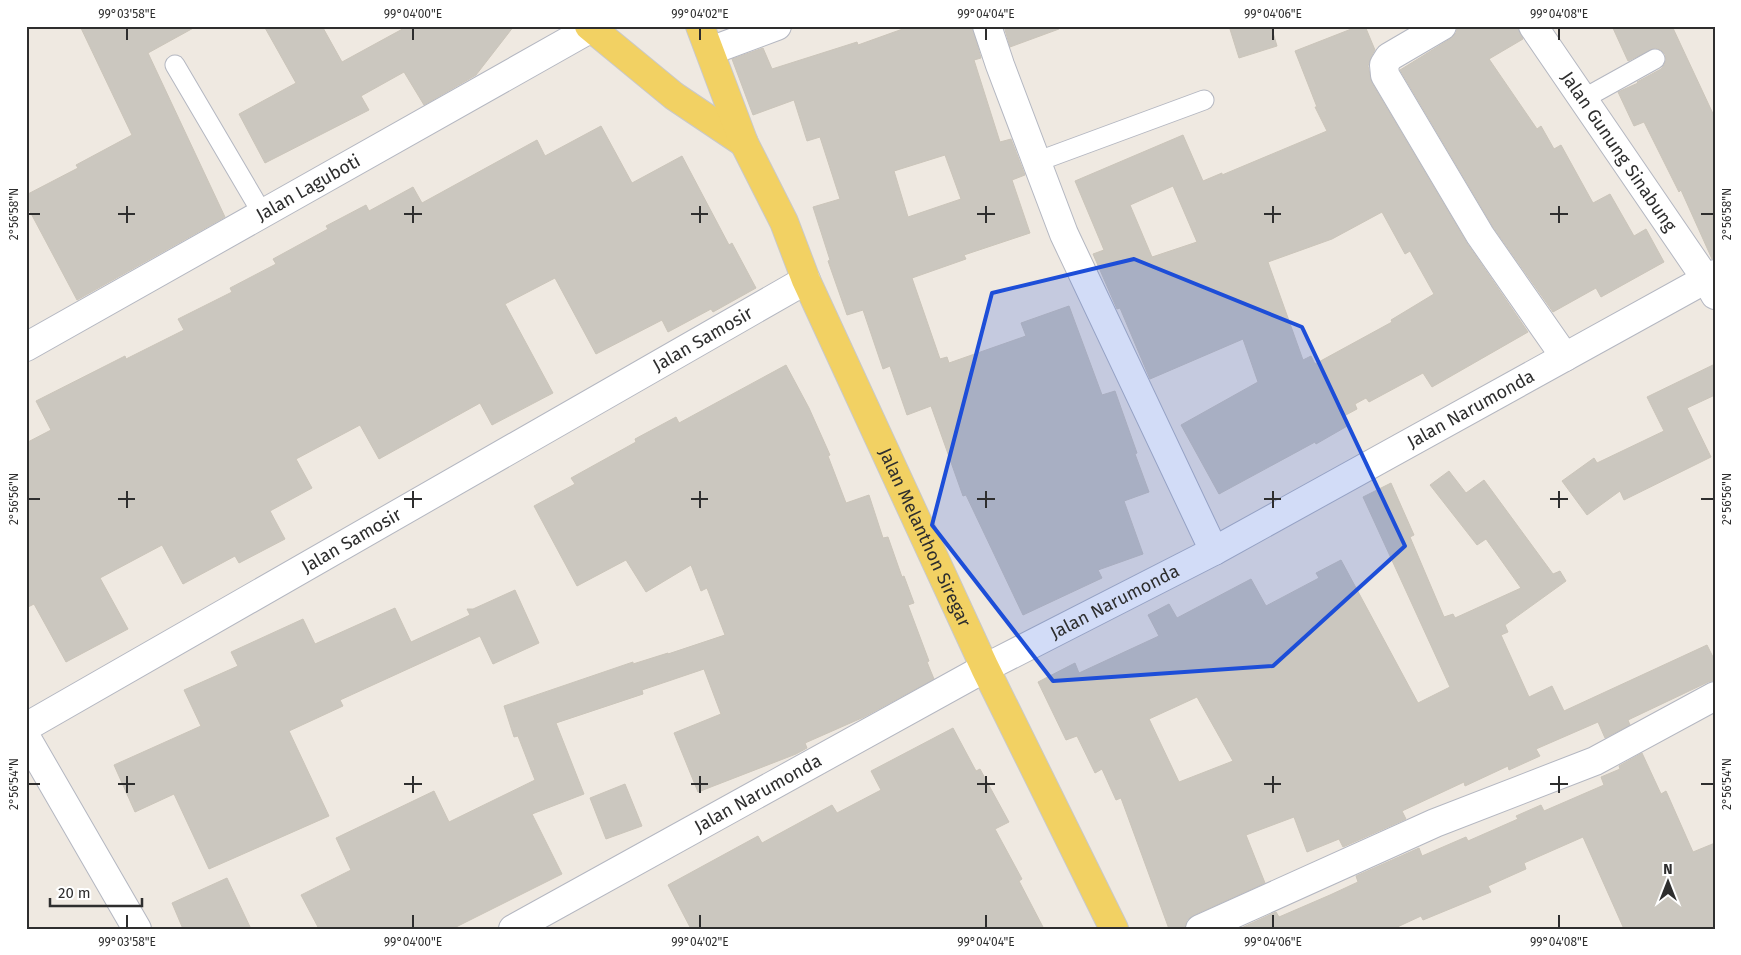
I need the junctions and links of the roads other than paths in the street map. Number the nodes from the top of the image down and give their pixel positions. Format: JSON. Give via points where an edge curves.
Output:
{"nodes":[{"id":1,"x":776,"y":26,"type":"edge"},
{"id":2,"x":987,"y":26,"type":"edge"},
{"id":3,"x":1442,"y":26,"type":"edge"},
{"id":4,"x":1533,"y":26,"type":"edge"},
{"id":5,"x":592,"y":27,"type":"edge"},
{"id":6,"x":705,"y":39,"type":"edge"},
{"id":7,"x":1655,"y":59,"type":"dead end"},
{"id":8,"x":175,"y":65,"type":"dead end"},
{"id":9,"x":1583,"y":99,"type":"junction"},
{"id":10,"x":1204,"y":100,"type":"dead end"},
{"id":11,"x":744,"y":143,"type":"junction"},
{"id":12,"x":1036,"y":162,"type":"junction"},
{"id":13,"x":262,"y":213,"type":"junction"},
{"id":14,"x":806,"y":280,"type":"junction"},
{"id":15,"x":1712,"y":282,"type":"edge"},
{"id":16,"x":26,"y":347,"type":"edge"},
{"id":17,"x":1566,"y":357,"type":"junction"},
{"id":18,"x":1214,"y":551,"type":"junction"},
{"id":19,"x":985,"y":668,"type":"junction"},
{"id":20,"x":1715,"y":696,"type":"edge"},
{"id":21,"x":26,"y":727,"type":"edge"},
{"id":22,"x":26,"y":737,"type":"edge"},
{"id":23,"x":138,"y":929,"type":"edge"},
{"id":24,"x":513,"y":929,"type":"edge"},
{"id":25,"x":1114,"y":929,"type":"edge"},
{"id":26,"x":1200,"y":929,"type":"edge"}],
"edges":[{"from":1,"to":6,"type":"street"},
{"from":2,"to":12,"type":"street"},
{"from":3,"to":17,"type":"street","via":[[1389,57],[1384,65],[1385,75],[1480,235]]},
{"from":4,"to":9,"type":"street","name":"Jalan Gunung Sinabung"},
{"from":5,"to":11,"type":"main road","via":[[674,96]]},
{"from":5,"to":13,"type":"street","name":"Jalan Laguboti"},
{"from":6,"to":11,"type":"main road","name":"Jalan Melanthon Siregar"},
{"from":7,"to":9,"type":"lane"},
{"from":8,"to":13,"type":"lane"},
{"from":9,"to":15,"type":"street","name":"Jalan Gunung Sinabung"},
{"from":10,"to":12,"type":"lane"},
{"from":11,"to":14,"type":"main road","name":"Jalan Melanthon Siregar","via":[[784,222]]},
{"from":12,"to":18,"type":"street","via":[[1064,234]]},
{"from":13,"to":16,"type":"street","name":"Jalan Laguboti"},
{"from":14,"to":19,"type":"main road","name":"Jalan Melanthon Siregar"},
{"from":14,"to":21,"type":"street","name":"Jalan Samosir"},
{"from":15,"to":17,"type":"street","name":"Jalan Narumonda"},
{"from":17,"to":18,"type":"street","name":"Jalan Narumonda"},
{"from":18,"to":19,"type":"street","name":"Jalan Narumonda"},
{"from":19,"to":24,"type":"street","name":"Jalan Narumonda"},
{"from":19,"to":25,"type":"main road","name":"Jalan Melanthon Siregar"},
{"from":20,"to":26,"type":"street","via":[[1595,761],[1434,823]]},
{"from":22,"to":23,"type":"street"}]}
